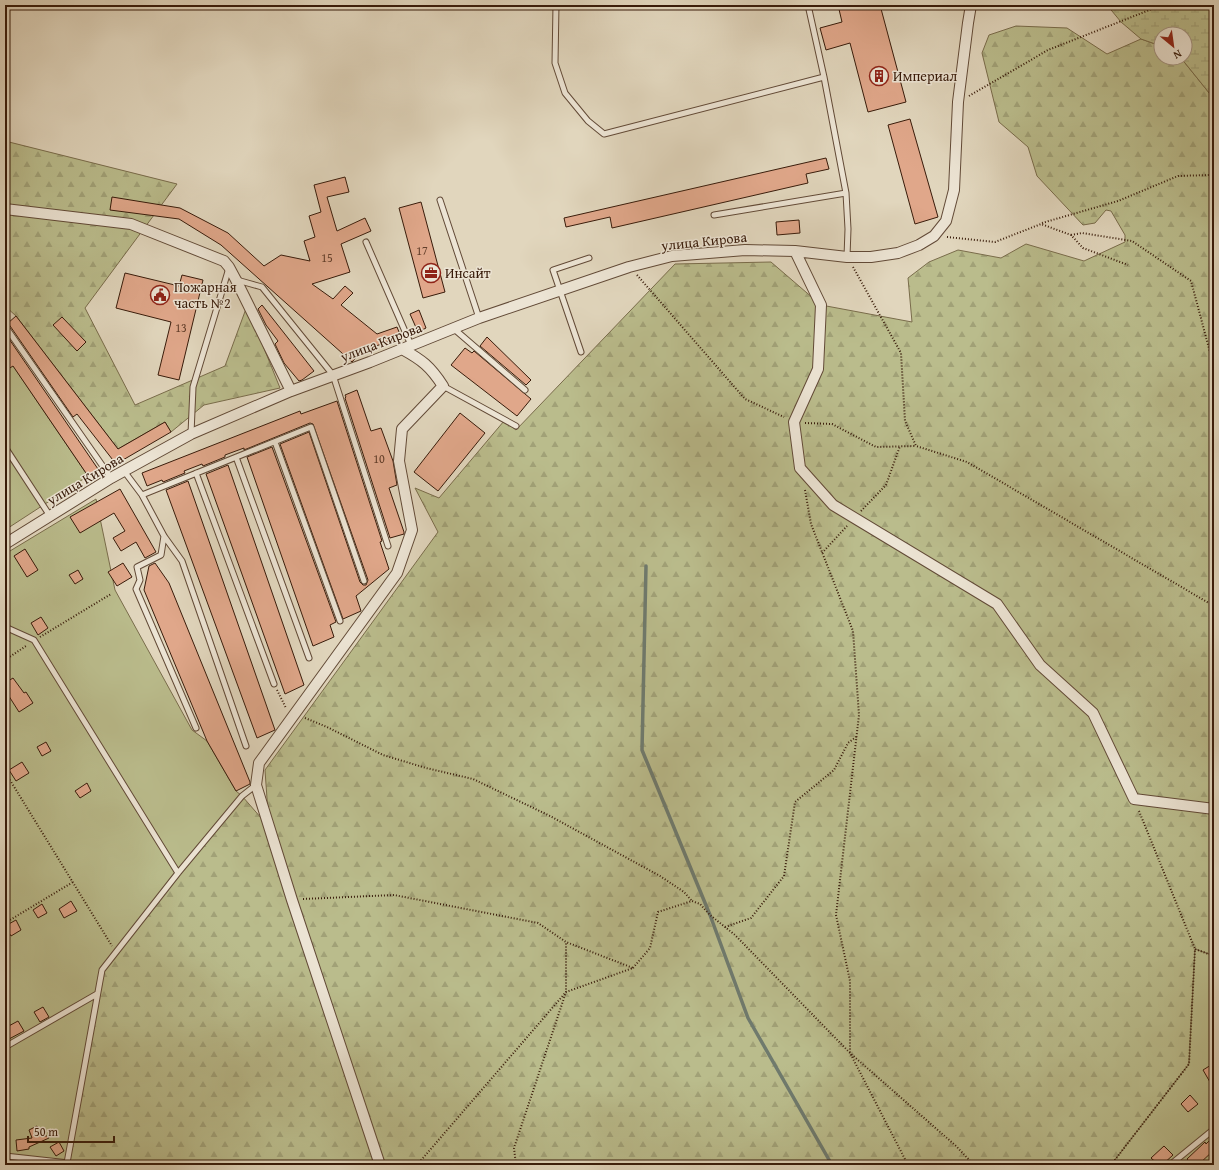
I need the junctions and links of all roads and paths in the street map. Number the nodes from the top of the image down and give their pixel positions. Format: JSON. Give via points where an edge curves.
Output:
{"nodes":[{"id":1,"x":556,"y":5,"type":"edge"},
{"id":2,"x":808,"y":5,"type":"edge"},
{"id":3,"x":971,"y":5,"type":"edge"},
{"id":4,"x":1156,"y":5,"type":"edge"},
{"id":5,"x":824,"y":77,"type":"junction"},
{"id":6,"x":958,"y":102,"type":"junction"},
{"id":7,"x":1214,"y":182,"type":"edge"},
{"id":8,"x":846,"y":193,"type":"junction"},
{"id":9,"x":440,"y":200,"type":"dead end"},
{"id":10,"x":5,"y":209,"type":"edge"},
{"id":11,"x":714,"y":215,"type":"dead end"},
{"id":12,"x":1041,"y":224,"type":"junction"},
{"id":13,"x":1071,"y":235,"type":"junction"},
{"id":14,"x":934,"y":236,"type":"junction"},
{"id":15,"x":366,"y":242,"type":"dead end"},
{"id":16,"x":795,"y":251,"type":"junction"},
{"id":17,"x":847,"y":257,"type":"junction"},
{"id":18,"x":589,"y":258,"type":"dead end"},
{"id":19,"x":1128,"y":265,"type":"dead end"},
{"id":20,"x":229,"y":267,"type":"junction"},
{"id":21,"x":629,"y":267,"type":"junction"},
{"id":22,"x":236,"y":280,"type":"junction"},
{"id":23,"x":558,"y":290,"type":"junction"},
{"id":24,"x":479,"y":318,"type":"junction"},
{"id":25,"x":5,"y":326,"type":"edge"},
{"id":26,"x":453,"y":328,"type":"junction"},
{"id":27,"x":407,"y":347,"type":"junction"},
{"id":28,"x":581,"y":352,"type":"dead end"},
{"id":29,"x":1214,"y":367,"type":"edge"},
{"id":30,"x":333,"y":375,"type":"junction"},
{"id":31,"x":443,"y":386,"type":"junction"},
{"id":32,"x":525,"y":390,"type":"dead end"},
{"id":33,"x":291,"y":391,"type":"junction"},
{"id":34,"x":794,"y":422,"type":"junction"},
{"id":35,"x":516,"y":426,"type":"dead end"},
{"id":36,"x":191,"y":434,"type":"junction"},
{"id":37,"x":275,"y":442,"type":"junction"},
{"id":38,"x":900,"y":446,"type":"junction"},
{"id":39,"x":916,"y":446,"type":"junction"},
{"id":40,"x":5,"y":447,"type":"edge"},
{"id":41,"x":236,"y":457,"type":"junction"},
{"id":42,"x":124,"y":471,"type":"junction"},
{"id":43,"x":196,"y":473,"type":"junction"},
{"id":44,"x":111,"y":478,"type":"junction"},
{"id":45,"x":804,"y":489,"type":"dead end"},
{"id":46,"x":142,"y":495,"type":"junction"},
{"id":47,"x":50,"y":516,"type":"junction"},
{"id":48,"x":855,"y":518,"type":"junction"},
{"id":49,"x":164,"y":536,"type":"junction"},
{"id":50,"x":5,"y":544,"type":"edge"},
{"id":51,"x":388,"y":546,"type":"dead end"},
{"id":52,"x":822,"y":553,"type":"junction"},
{"id":53,"x":364,"y":581,"type":"dead end"},
{"id":54,"x":111,"y":594,"type":"dead end"},
{"id":55,"x":1214,"y":606,"type":"edge"},
{"id":56,"x":340,"y":621,"type":"dead end"},
{"id":57,"x":5,"y":627,"type":"edge"},
{"id":58,"x":34,"y":640,"type":"junction"},
{"id":59,"x":309,"y":658,"type":"dead end"},
{"id":60,"x":5,"y":660,"type":"edge"},
{"id":61,"x":274,"y":684,"type":"joint"},
{"id":62,"x":295,"y":714,"type":"junction"},
{"id":63,"x":196,"y":728,"type":"dead end"},
{"id":64,"x":856,"y":736,"type":"junction"},
{"id":65,"x":246,"y":746,"type":"dead end"},
{"id":66,"x":5,"y":772,"type":"edge"},
{"id":67,"x":256,"y":785,"type":"junction"},
{"id":68,"x":1134,"y":799,"type":"junction"},
{"id":69,"x":1214,"y":809,"type":"edge"},
{"id":70,"x":178,"y":873,"type":"junction"},
{"id":71,"x":73,"y":882,"type":"junction"},
{"id":72,"x":292,"y":900,"type":"junction"},
{"id":73,"x":692,"y":901,"type":"junction"},
{"id":74,"x":5,"y":923,"type":"edge"},
{"id":75,"x":725,"y":926,"type":"junction"},
{"id":76,"x":566,"y":942,"type":"junction"},
{"id":77,"x":1195,"y":949,"type":"junction"},
{"id":78,"x":115,"y":953,"type":"junction"},
{"id":79,"x":1214,"y":956,"type":"edge"},
{"id":80,"x":633,"y":968,"type":"junction"},
{"id":81,"x":566,"y":992,"type":"junction"},
{"id":82,"x":97,"y":994,"type":"junction"},
{"id":83,"x":5,"y":1047,"type":"edge"},
{"id":84,"x":850,"y":1053,"type":"junction"},
{"id":85,"x":1214,"y":1129,"type":"edge"},
{"id":86,"x":5,"y":1156,"type":"edge"},
{"id":87,"x":67,"y":1163,"type":"junction"},
{"id":88,"x":87,"y":1165,"type":"edge"},
{"id":89,"x":380,"y":1165,"type":"edge"},
{"id":90,"x":417,"y":1165,"type":"edge"},
{"id":91,"x":516,"y":1165,"type":"edge"},
{"id":92,"x":908,"y":1165,"type":"edge"},
{"id":93,"x":974,"y":1165,"type":"edge"},
{"id":94,"x":1111,"y":1165,"type":"edge"},
{"id":95,"x":1170,"y":1165,"type":"edge"}],
"edges":[{"from":1,"to":5,"type":"lane","via":[[555,63],[566,93],[588,121],[604,134]]},
{"from":2,"to":5,"type":"lane"},
{"from":3,"to":6,"type":"street"},
{"from":4,"to":6,"type":"path","via":[[1152,9],[1048,50]]},
{"from":5,"to":8,"type":"lane"},
{"from":6,"to":14,"type":"street","via":[[954,190],[946,221]]},
{"from":7,"to":12,"type":"path","via":[[1209,175],[1178,176],[1118,201]]},
{"from":8,"to":11,"type":"lane"},
{"from":8,"to":17,"type":"lane"},
{"from":9,"to":24,"type":"lane"},
{"from":10,"to":20,"type":"street","via":[[131,224],[224,261]]},
{"from":12,"to":13,"type":"path"},
{"from":12,"to":14,"type":"path","via":[[995,242]]},
{"from":13,"to":19,"type":"path","via":[[1083,248]]},
{"from":13,"to":29,"type":"path","via":[[1082,233],[1132,241],[1191,281]]},
{"from":14,"to":17,"type":"street","name":"улица Кирова","via":[[898,253]]},
{"from":15,"to":27,"type":"lane"},
{"from":16,"to":17,"type":"street","name":"улица Кирова"},
{"from":16,"to":21,"type":"street","name":"улица Кирова","via":[[746,250],[672,256]]},
{"from":16,"to":34,"type":"street","via":[[821,305],[818,369]]},
{"from":17,"to":39,"type":"path","via":[[901,353],[905,421]]},
{"from":18,"to":23,"type":"lane","via":[[553,270]]},
{"from":20,"to":22,"type":"street"},
{"from":20,"to":36,"type":"lane","via":[[193,387]]},
{"from":21,"to":23,"type":"street","name":"улица Кирова"},
{"from":21,"to":34,"type":"path","via":[[745,399]]},
{"from":22,"to":30,"type":"lane","via":[[262,287]]},
{"from":22,"to":33,"type":"street"},
{"from":23,"to":24,"type":"street","name":"улица Кирова"},
{"from":23,"to":28,"type":"lane"},
{"from":24,"to":26,"type":"street","name":"улица Кирова"},
{"from":25,"to":44,"type":"lane"},
{"from":26,"to":27,"type":"street","name":"улица Кирова"},
{"from":26,"to":32,"type":"lane"},
{"from":27,"to":30,"type":"street","name":"улица Кирова"},
{"from":27,"to":31,"type":"street","via":[[434,372]]},
{"from":30,"to":33,"type":"street","name":"улица Кирова"},
{"from":30,"to":51,"type":"lane"},
{"from":31,"to":35,"type":"lane"},
{"from":31,"to":62,"type":"street","via":[[402,429],[398,461],[412,530],[396,573]]},
{"from":33,"to":36,"type":"street","name":"улица Кирова"},
{"from":34,"to":38,"type":"path","via":[[832,424],[876,447]]},
{"from":34,"to":48,"type":"street","via":[[800,468],[833,505]]},
{"from":36,"to":42,"type":"street","name":"улица Кирова"},
{"from":37,"to":41,"type":"lane"},
{"from":37,"to":53,"type":"lane","via":[[311,428]]},
{"from":37,"to":56,"type":"lane"},
{"from":38,"to":39,"type":"path"},
{"from":38,"to":48,"type":"path","via":[[886,485]]},
{"from":39,"to":55,"type":"path","via":[[967,462]]},
{"from":40,"to":47,"type":"lane"},
{"from":41,"to":43,"type":"lane"},
{"from":41,"to":59,"type":"lane"},
{"from":42,"to":44,"type":"street","name":"улица Кирова"},
{"from":42,"to":46,"type":"lane"},
{"from":43,"to":46,"type":"lane"},
{"from":43,"to":61,"type":"lane"},
{"from":44,"to":47,"type":"street","name":"улица Кирова"},
{"from":45,"to":52,"type":"path","via":[[811,524]]},
{"from":46,"to":49,"type":"lane"},
{"from":47,"to":50,"type":"street","name":"улица Кирова"},
{"from":48,"to":52,"type":"path"},
{"from":48,"to":68,"type":"street","via":[[997,604],[1040,665],[1093,713]]},
{"from":49,"to":63,"type":"lane","via":[[161,555],[137,567],[140,580],[136,589]]},
{"from":49,"to":65,"type":"lane","via":[[182,561]]},
{"from":52,"to":64,"type":"path","via":[[853,631],[859,715]]},
{"from":54,"to":58,"type":"path"},
{"from":57,"to":58,"type":"lane"},
{"from":58,"to":60,"type":"path"},
{"from":58,"to":70,"type":"lane"},
{"from":61,"to":62,"type":"path","via":[[288,711]]},
{"from":62,"to":67,"type":"street","via":[[259,763]]},
{"from":62,"to":73,"type":"path","via":[[383,755],[472,779],[550,816],[660,876],[684,892]]},
{"from":64,"to":75,"type":"path","via":[[848,743],[834,770],[795,802],[784,876],[751,918]]},
{"from":64,"to":84,"type":"path","via":[[836,915],[850,980]]},
{"from":66,"to":71,"type":"path"},
{"from":67,"to":70,"type":"lane","via":[[242,796]]},
{"from":67,"to":72,"type":"street"},
{"from":68,"to":69,"type":"street"},
{"from":68,"to":77,"type":"path"},
{"from":70,"to":78,"type":"lane"},
{"from":71,"to":74,"type":"path"},
{"from":71,"to":78,"type":"path"},
{"from":72,"to":76,"type":"path","via":[[394,895],[538,923]]},
{"from":72,"to":89,"type":"street"},
{"from":73,"to":75,"type":"path","via":[[700,904]]},
{"from":73,"to":80,"type":"path","via":[[658,912],[650,948]]},
{"from":75,"to":84,"type":"path"},
{"from":76,"to":80,"type":"path"},
{"from":76,"to":81,"type":"path"},
{"from":77,"to":79,"type":"path"},
{"from":77,"to":94,"type":"path","via":[[1189,1064]]},
{"from":78,"to":82,"type":"lane","via":[[102,970]]},
{"from":80,"to":81,"type":"path"},
{"from":81,"to":90,"type":"path"},
{"from":81,"to":91,"type":"path","via":[[514,1148]]},
{"from":82,"to":83,"type":"lane"},
{"from":82,"to":87,"type":"lane"},
{"from":84,"to":92,"type":"path"},
{"from":84,"to":93,"type":"path","via":[[956,1146]]},
{"from":85,"to":95,"type":"lane"},
{"from":86,"to":87,"type":"lane"},
{"from":87,"to":88,"type":"lane"}]}
